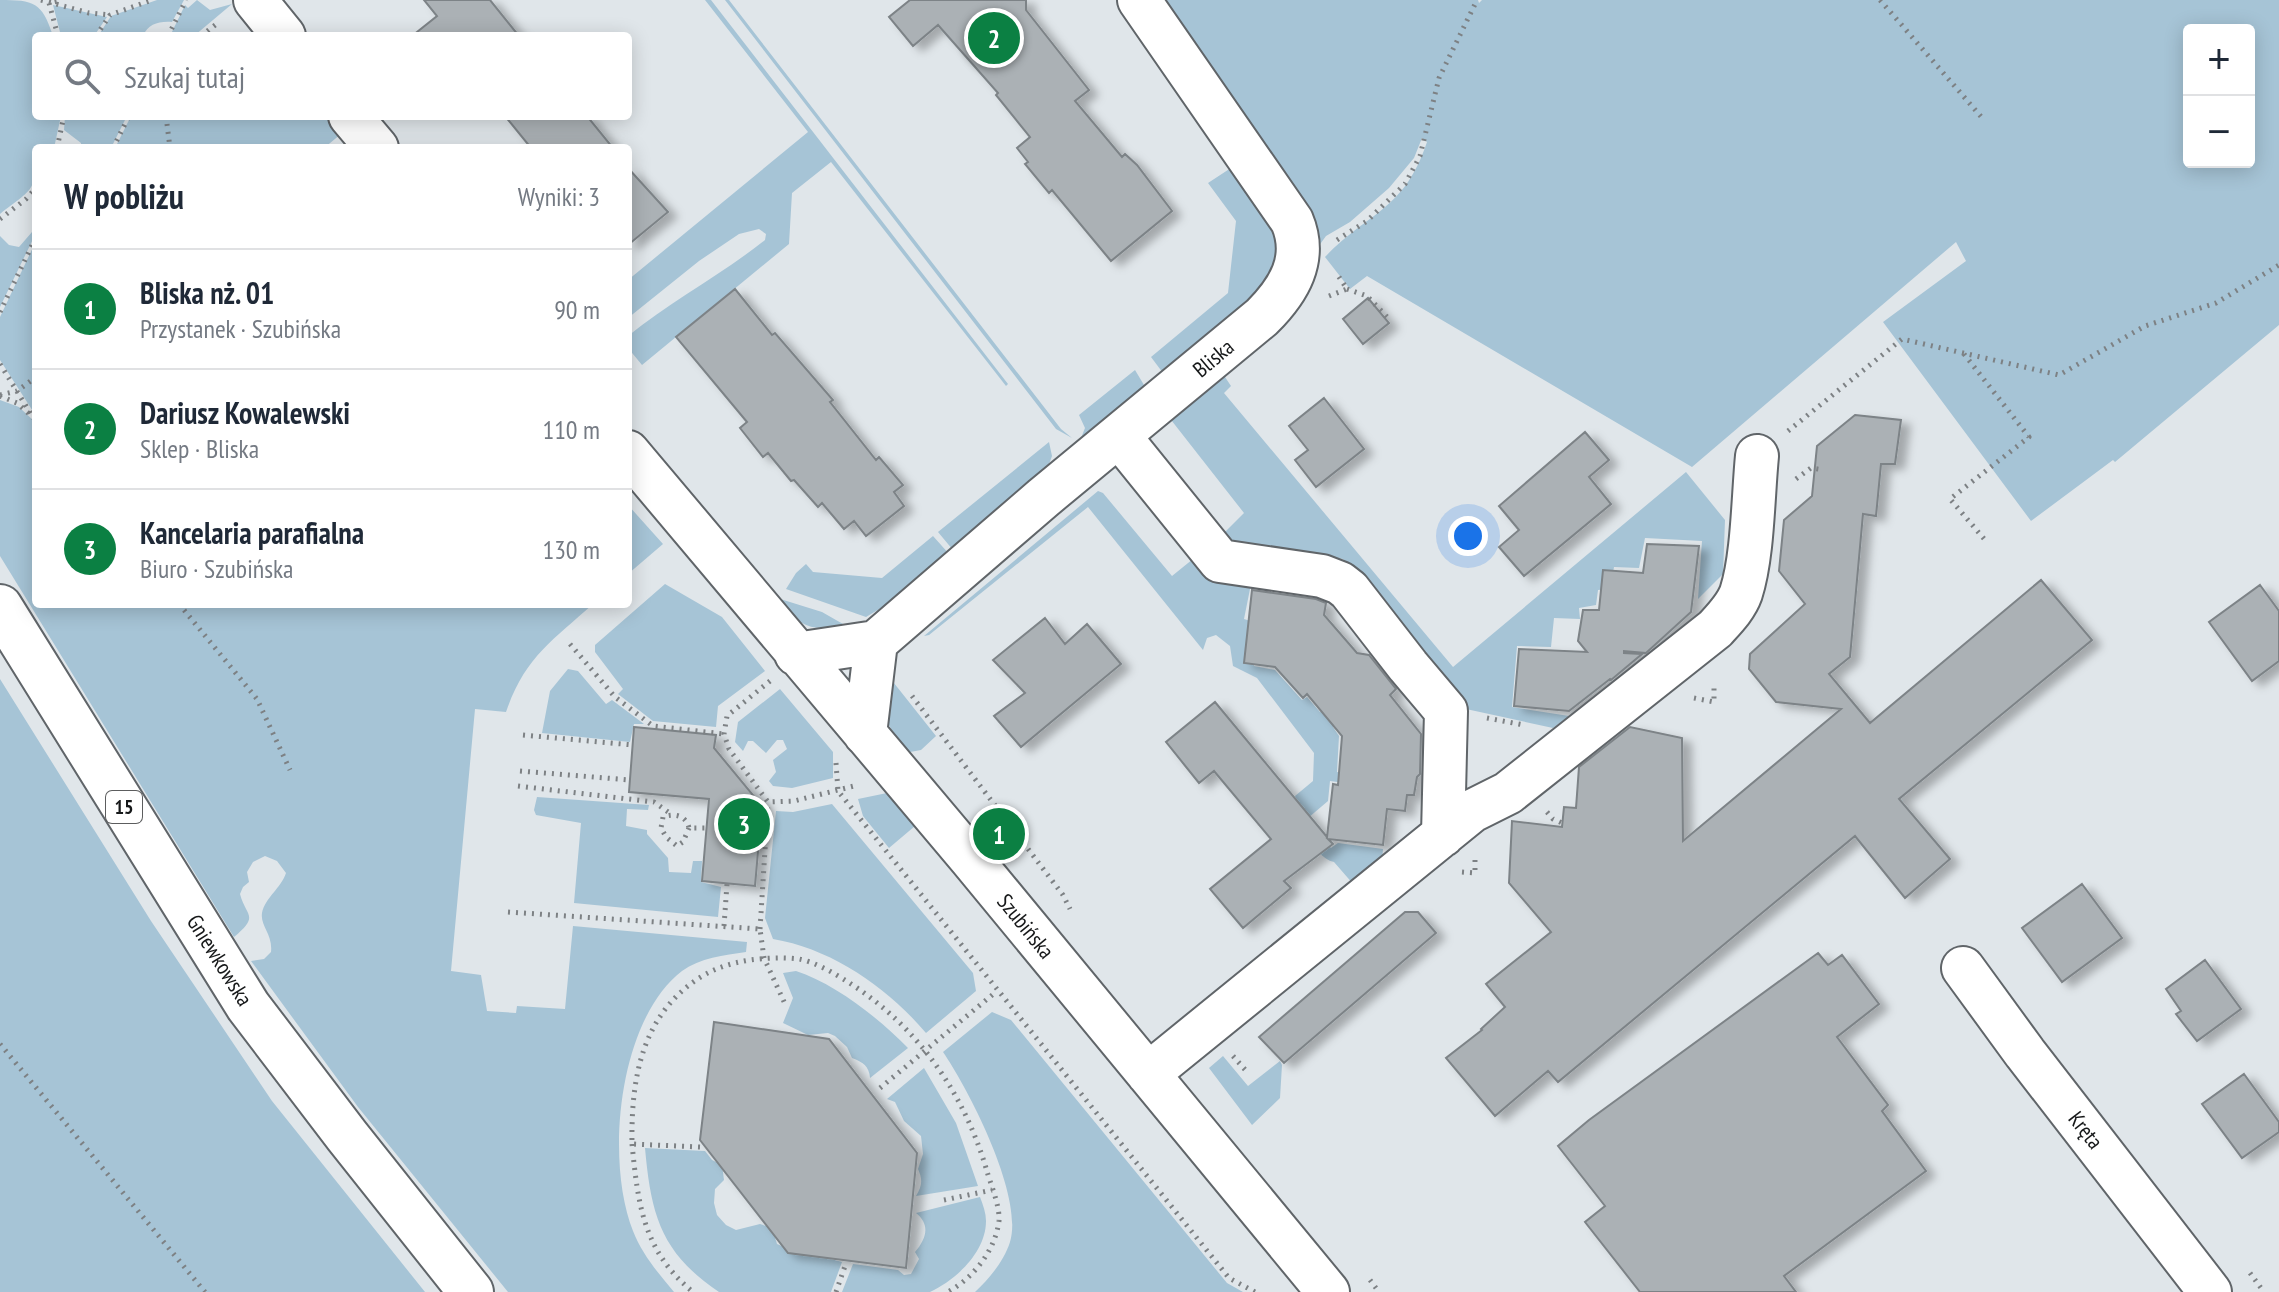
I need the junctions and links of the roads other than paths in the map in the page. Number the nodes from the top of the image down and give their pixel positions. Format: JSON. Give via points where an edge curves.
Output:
{"nodes":[{"id":1,"x":255,"y":0,"type":"edge"},
{"id":2,"x":1139,"y":0,"type":"edge"},
{"id":3,"x":281,"y":32,"type":"edge"},
{"id":4,"x":353,"y":120,"type":"edge"},
{"id":5,"x":374,"y":144,"type":"edge"},
{"id":6,"x":1119,"y":436,"type":"junction"},
{"id":7,"x":1757,"y":456,"type":"road end"},
{"id":8,"x":632,"y":457,"type":"edge"},
{"id":9,"x":0,"y":607,"type":"edge"},
{"id":10,"x":876,"y":642,"type":"junction"},
{"id":11,"x":786,"y":665,"type":"junction"},
{"id":12,"x":850,"y":748,"type":"junction"},
{"id":13,"x":1443,"y":835,"type":"junction"},
{"id":14,"x":1963,"y":968,"type":"dead end"},
{"id":15,"x":1148,"y":1074,"type":"junction"},
{"id":16,"x":471,"y":1292,"type":"edge"},
{"id":17,"x":1328,"y":1292,"type":"edge"},
{"id":18,"x":2210,"y":1292,"type":"edge"}],
"edges":[{"from":1,"to":3,"type":"street"},
{"from":2,"to":6,"type":"street","name":"Bliska","via":[[1292,221],[1297,267],[1262,317]]},
{"from":4,"to":5,"type":"street"},
{"from":6,"to":10,"type":"street","name":"Bliska"},
{"from":6,"to":13,"type":"street","via":[[1220,561],[1328,577],[1349,590],[1446,711]]},
{"from":7,"to":13,"type":"street","via":[[1747,568],[1741,594],[1727,616],[1508,793],[1472,811]]},
{"from":8,"to":11,"type":"street","name":"Szubińska"},
{"from":9,"to":16,"type":"main road","name":"Gniewkowska","number":"15","via":[[248,1006]]},
{"from":10,"to":11,"type":"street"},
{"from":10,"to":12,"type":"street"},
{"from":11,"to":12,"type":"street","name":"Szubińska"},
{"from":12,"to":15,"type":"street","name":"Szubińska"},
{"from":13,"to":15,"type":"street"},
{"from":14,"to":18,"type":"street","name":"Kręta"},
{"from":15,"to":17,"type":"street","name":"Szubińska"}]}
